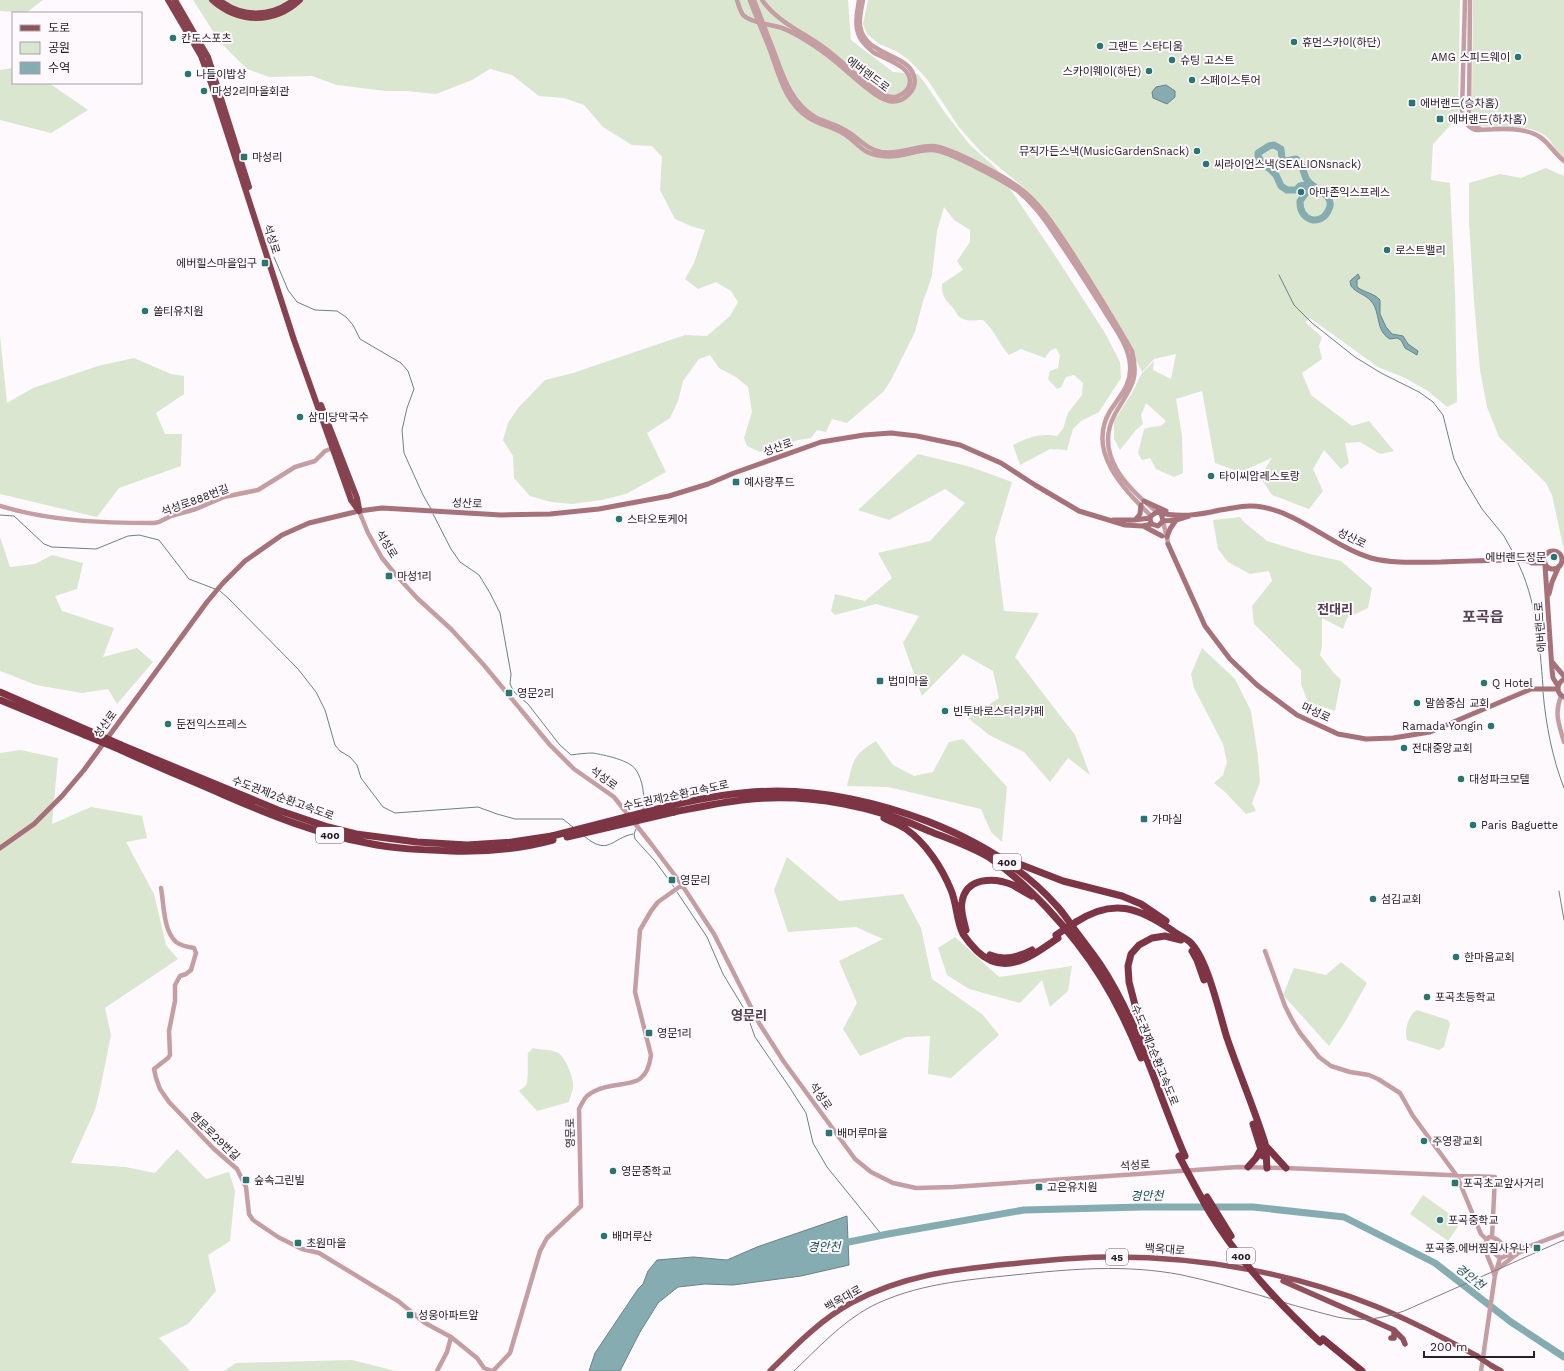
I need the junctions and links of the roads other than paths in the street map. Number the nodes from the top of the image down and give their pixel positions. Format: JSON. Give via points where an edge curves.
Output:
{"nodes":[{"id":1,"x":168,"y":0,"type":"edge"},
{"id":2,"x":174,"y":0,"type":"edge"},
{"id":3,"x":212,"y":0,"type":"edge"},
{"id":4,"x":219,"y":0,"type":"edge"},
{"id":5,"x":294,"y":0,"type":"edge"},
{"id":6,"x":300,"y":0,"type":"edge"},
{"id":7,"x":737,"y":0,"type":"edge"},
{"id":8,"x":751,"y":0,"type":"edge"},
{"id":9,"x":762,"y":0,"type":"edge"},
{"id":10,"x":860,"y":0,"type":"edge"},
{"id":11,"x":863,"y":0,"type":"edge"},
{"id":12,"x":1465,"y":0,"type":"edge"},
{"id":13,"x":1470,"y":0,"type":"edge"},
{"id":14,"x":223,"y":110,"type":"junction"},
{"id":15,"x":1481,"y":130,"type":"junction"},
{"id":16,"x":1564,"y":161,"type":"edge"},
{"id":17,"x":335,"y":448,"type":"junction"},
{"id":18,"x":1142,"y":503,"type":"junction"},
{"id":19,"x":0,"y":506,"type":"edge"},
{"id":20,"x":359,"y":510,"type":"junction"},
{"id":21,"x":1159,"y":513,"type":"junction"},
{"id":22,"x":1184,"y":515,"type":"junction"},
{"id":23,"x":1194,"y":515,"type":"junction"},
{"id":24,"x":1150,"y":517,"type":"junction"},
{"id":25,"x":1107,"y":520,"type":"junction"},
{"id":26,"x":1134,"y":520,"type":"junction"},
{"id":27,"x":1176,"y":520,"type":"junction"},
{"id":28,"x":1163,"y":521,"type":"junction"},
{"id":29,"x":1154,"y":525,"type":"junction"},
{"id":30,"x":1142,"y":526,"type":"junction"},
{"id":31,"x":1165,"y":537,"type":"junction"},
{"id":32,"x":1168,"y":544,"type":"joint"},
{"id":33,"x":1545,"y":555,"type":"junction"},
{"id":34,"x":1526,"y":560,"type":"junction"},
{"id":35,"x":1545,"y":564,"type":"junction"},
{"id":36,"x":1560,"y":566,"type":"junction"},
{"id":37,"x":1548,"y":597,"type":"junction"},
{"id":38,"x":1552,"y":662,"type":"junction"},
{"id":39,"x":1564,"y":676,"type":"edge"},
{"id":40,"x":1564,"y":679,"type":"edge"},
{"id":41,"x":1558,"y":687,"type":"junction"},
{"id":42,"x":0,"y":692,"type":"edge"},
{"id":43,"x":1562,"y":697,"type":"edge"},
{"id":44,"x":0,"y":700,"type":"edge"},
{"id":45,"x":1564,"y":740,"type":"edge"},
{"id":46,"x":121,"y":748,"type":"junction"},
{"id":47,"x":674,"y":809,"type":"junction"},
{"id":48,"x":868,"y":809,"type":"junction"},
{"id":49,"x":0,"y":848,"type":"edge"},
{"id":50,"x":1002,"y":858,"type":"junction"},
{"id":51,"x":680,"y":886,"type":"junction"},
{"id":52,"x":161,"y":888,"type":"dead end"},
{"id":53,"x":1041,"y":901,"type":"junction"},
{"id":54,"x":1077,"y":924,"type":"junction"},
{"id":55,"x":1057,"y":936,"type":"junction"},
{"id":56,"x":1181,"y":940,"type":"junction"},
{"id":57,"x":1190,"y":942,"type":"junction"},
{"id":58,"x":1265,"y":951,"type":"dead end"},
{"id":59,"x":1161,"y":1098,"type":"junction"},
{"id":60,"x":1263,"y":1147,"type":"junction"},
{"id":61,"x":1182,"y":1156,"type":"junction"},
{"id":62,"x":1248,"y":1167,"type":"junction"},
{"id":63,"x":1267,"y":1168,"type":"junction"},
{"id":64,"x":1286,"y":1168,"type":"junction"},
{"id":65,"x":1458,"y":1176,"type":"junction"},
{"id":66,"x":1564,"y":1234,"type":"edge"},
{"id":67,"x":1492,"y":1237,"type":"junction"},
{"id":68,"x":1486,"y":1241,"type":"junction"},
{"id":69,"x":1499,"y":1241,"type":"junction"},
{"id":70,"x":1530,"y":1246,"type":"junction"},
{"id":71,"x":1521,"y":1252,"type":"junction"},
{"id":72,"x":1505,"y":1256,"type":"junction"},
{"id":73,"x":1500,"y":1258,"type":"junction"},
{"id":74,"x":1266,"y":1274,"type":"junction"},
{"id":75,"x":1495,"y":1276,"type":"junction"},
{"id":76,"x":1394,"y":1330,"type":"junction"},
{"id":77,"x":451,"y":1337,"type":"junction"},
{"id":78,"x":1391,"y":1338,"type":"dead end"},
{"id":79,"x":1321,"y":1341,"type":"junction"},
{"id":80,"x":1405,"y":1344,"type":"dead end"},
{"id":81,"x":437,"y":1371,"type":"edge"},
{"id":82,"x":492,"y":1371,"type":"edge"},
{"id":83,"x":770,"y":1371,"type":"edge"},
{"id":84,"x":1354,"y":1371,"type":"edge"},
{"id":85,"x":1362,"y":1371,"type":"edge"},
{"id":86,"x":1481,"y":1371,"type":"edge"},
{"id":87,"x":1501,"y":1371,"type":"edge"}],
"edges":[{"from":1,"to":14,"type":"highway","name":"석성로","via":[[201,56]]},
{"from":2,"to":14,"type":"highway","name":"석성로","via":[[208,57]]},
{"from":3,"to":6,"type":"highway","via":[[228,11],[255,18],[278,15]]},
{"from":4,"to":5,"type":"highway","via":[[240,12],[254,14],[279,9]]},
{"from":7,"to":11,"type":"street","name":"에버랜드로","via":[[740,11],[747,18],[798,35],[825,53],[875,95],[889,101],[900,100],[913,89],[914,75],[904,63],[873,47],[864,36],[860,22]]},
{"from":8,"to":18,"type":"street","bridge":true,"via":[[791,94],[807,112],[845,130],[869,148],[880,152],[894,153],[934,146],[953,152],[1008,180],[1029,196],[1054,225],[1132,351],[1135,363],[1132,386],[1111,423],[1108,446],[1116,470]]},
{"from":9,"to":10,"type":"street","name":"에버랜드로","via":[[780,19],[827,50],[869,85],[887,96],[899,96],[908,88],[908,75],[901,66],[872,51],[862,42],[856,22]]},
{"from":12,"to":15,"type":"street","via":[[1462,111],[1466,124],[1470,128]]},
{"from":13,"to":15,"type":"street","via":[[1469,120]]},
{"from":14,"to":17,"type":"highway","name":"석성로"},
{"from":15,"to":16,"type":"street","via":[[1531,132],[1541,137]]},
{"from":17,"to":19,"type":"street","name":"석성로888번길","via":[[326,451],[315,460],[295,467],[258,490],[224,497],[154,523],[93,522]]},
{"from":17,"to":20,"type":"highway","name":"석성로","via":[[357,498]]},
{"from":18,"to":21,"type":"street"},
{"from":18,"to":22,"type":"main road"},
{"from":18,"to":24,"type":"street"},
{"from":18,"to":26,"type":"main road","via":[[1140,514]]},
{"from":20,"to":25,"type":"main road","name":"성산로","via":[[382,508],[501,515],[599,509],[669,496],[821,442],[864,435],[891,434],[917,436],[960,445],[1001,463],[1068,505]]},
{"from":20,"to":49,"type":"main road","name":"성산로","via":[[309,523],[282,535],[245,561],[211,597],[84,770],[62,796],[34,824]]},
{"from":20,"to":51,"type":"street","name":"석성로","via":[[368,533],[396,575],[483,664],[550,745],[574,769],[614,797]]},
{"from":21,"to":22,"type":"main road"},
{"from":21,"to":24,"type":"main road"},
{"from":21,"to":28,"type":"main road","via":[[1163,516]]},
{"from":22,"to":23,"type":"main road"},
{"from":23,"to":27,"type":"main road"},
{"from":23,"to":34,"type":"main road","name":"성산로","via":[[1242,506],[1261,506],[1279,511],[1371,558],[1388,561],[1414,563]]},
{"from":24,"to":26,"type":"main road"},
{"from":24,"to":29,"type":"main road"},
{"from":25,"to":26,"type":"main road"},
{"from":25,"to":30,"type":"main road"},
{"from":27,"to":28,"type":"main road"},
{"from":27,"to":31,"type":"main road"},
{"from":28,"to":29,"type":"main road","via":[[1160,525]]},
{"from":28,"to":31,"type":"street"},
{"from":29,"to":30,"type":"main road"},
{"from":29,"to":31,"type":"street"},
{"from":30,"to":31,"type":"main road"},
{"from":31,"to":32,"type":"street"},
{"from":32,"to":41,"type":"main road","name":"마성로","via":[[1204,626],[1230,659],[1257,685],[1297,715],[1338,734],[1366,739],[1430,732],[1526,691]]},
{"from":33,"to":34,"type":"main road"},
{"from":33,"to":35,"type":"main road"},
{"from":33,"to":36,"type":"main road","via":[[1550,551],[1557,552],[1562,561]]},
{"from":34,"to":35,"type":"main road"},
{"from":35,"to":36,"type":"main road","via":[[1554,569]]},
{"from":35,"to":37,"type":"main road","name":"에버랜드로"},
{"from":36,"to":37,"type":"main road"},
{"from":37,"to":38,"type":"main road","name":"에버랜드로"},
{"from":38,"to":39,"type":"main road"},
{"from":38,"to":41,"type":"main road","name":"에버랜드로","via":[[1553,678]]},
{"from":40,"to":41,"type":"main road"},
{"from":41,"to":43,"type":"main road","name":"에버랜드로"},
{"from":42,"to":46,"type":"highway","name":"수도권제2순환고속도로","number":"400","bridge":true,"via":[[94,733]]},
{"from":43,"to":45,"type":"street","name":"에버랜드로","via":[[1556,713]]},
{"from":44,"to":46,"type":"highway","name":"수도권제2순환고속도로","number":"400","bridge":true},
{"from":46,"to":47,"type":"highway","name":"수도권제2순환고속도로","number":"400","bridge":true,"via":[[328,827],[417,842],[467,845],[553,838]]},
{"from":47,"to":48,"type":"highway","name":"수도권제2순환고속도로","number":"400","via":[[768,799],[808,800]]},
{"from":47,"to":50,"type":"highway","name":"수도권제2순환고속도로","number":"400","via":[[719,796],[758,792],[799,792],[844,798],[881,806],[929,823],[978,844]]},
{"from":48,"to":53,"type":"highway","name":"수도권제2순환고속도로","number":"400","via":[[917,825],[988,857]]},
{"from":48,"to":55,"type":"highway","via":[[907,830],[931,855],[952,891],[964,934],[983,956],[1006,964],[1022,960]]},
{"from":50,"to":57,"type":"highway","via":[[1063,881],[1122,896],[1141,904]]},
{"from":50,"to":59,"type":"highway","name":"수도권제2순환고속도로","number":"400","via":[[1056,905],[1100,964],[1134,1028]]},
{"from":51,"to":62,"type":"street","name":"석성로","via":[[714,934],[759,1023],[784,1062],[855,1159],[871,1172],[893,1183],[916,1188],[953,1187]]},
{"from":51,"to":82,"type":"street","name":"영문로","via":[[658,902],[640,930],[635,992],[651,1055],[650,1066],[645,1076],[635,1082],[602,1088],[588,1095],[579,1109],[580,1206],[547,1238],[540,1251],[510,1353]]},
{"from":52,"to":77,"type":"street","name":"영문로29번길","via":[[170,933],[177,943],[194,948],[196,954],[191,970],[180,976],[175,984],[175,1001],[169,1032],[170,1055],[154,1069],[160,1089],[169,1102],[214,1149],[237,1169],[246,1187],[249,1214],[253,1220],[278,1237],[339,1265],[398,1301],[424,1323]]},
{"from":53,"to":55,"type":"highway","via":[[999,881],[973,883],[961,902],[967,935],[984,952],[996,958],[1008,959],[1026,953]]},
{"from":53,"to":61,"type":"highway","name":"수도권제2순환고속도로","number":"400","via":[[1076,940],[1115,1002]]},
{"from":54,"to":55,"type":"highway","bridge":true},
{"from":54,"to":56,"type":"highway","via":[[1109,912],[1127,913],[1150,922]]},
{"from":54,"to":57,"type":"highway","via":[[1089,913],[1104,908],[1120,908],[1136,911],[1159,921]]},
{"from":56,"to":59,"type":"highway","via":[[1165,936],[1152,938],[1139,945],[1131,954],[1128,966],[1129,982]]},
{"from":56,"to":60,"type":"highway","via":[[1188,944],[1197,960]]},
{"from":57,"to":60,"type":"highway","via":[[1202,958]]},
{"from":58,"to":65,"type":"street","via":[[1292,1020],[1319,1057],[1331,1066],[1378,1079],[1400,1093],[1413,1116]]},
{"from":59,"to":61,"type":"highway","name":"수도권제2순환고속도로","number":"400"},
{"from":60,"to":62,"type":"highway"},
{"from":60,"to":63,"type":"highway"},
{"from":60,"to":64,"type":"highway"},
{"from":61,"to":79,"type":"highway","name":"수도권제2순환고속도로","number":"400","bridge":true,"via":[[1235,1242]]},
{"from":62,"to":63,"type":"street","name":"석성로"},
{"from":63,"to":64,"type":"street","name":"석성로"},
{"from":64,"to":65,"type":"street","name":"석성로"},
{"from":65,"to":67,"type":"street","name":"석성로","via":[[1495,1177]]},
{"from":65,"to":68,"type":"street"},
{"from":66,"to":70,"type":"street"},
{"from":67,"to":68,"type":"street"},
{"from":67,"to":69,"type":"street"},
{"from":68,"to":73,"type":"street","via":[[1489,1249]]},
{"from":68,"to":75,"type":"street","via":[[1485,1250]]},
{"from":69,"to":70,"type":"street","via":[[1516,1249]]},
{"from":69,"to":72,"type":"street","via":[[1507,1250]]},
{"from":70,"to":71,"type":"street"},
{"from":71,"to":72,"type":"street"},
{"from":71,"to":75,"type":"street","via":[[1510,1259]]},
{"from":72,"to":73,"type":"street"},
{"from":73,"to":75,"type":"street"},
{"from":74,"to":76,"type":"main road"},
{"from":74,"to":83,"type":"main road","name":"백옥대로","number":"45","via":[[1201,1262],[1113,1256],[1056,1259],[945,1271],[893,1284],[850,1304],[818,1326]]},
{"from":74,"to":87,"type":"main road","name":"백옥대로","number":"45","bridge":true,"via":[[1307,1283],[1375,1306],[1426,1329]]},
{"from":75,"to":86,"type":"street"},
{"from":76,"to":78,"type":"main road","via":[[1395,1336]]},
{"from":76,"to":80,"type":"main road"},
{"from":77,"to":81,"type":"street","via":[[447,1352]]},
{"from":77,"to":82,"type":"street","name":"영문로29번길","via":[[477,1358],[484,1368]]},
{"from":79,"to":84,"type":"highway","name":"수도권제2순환고속도로","number":"400"},
{"from":79,"to":85,"type":"highway","name":"수도권제2순환고속도로","number":"400"}]}
